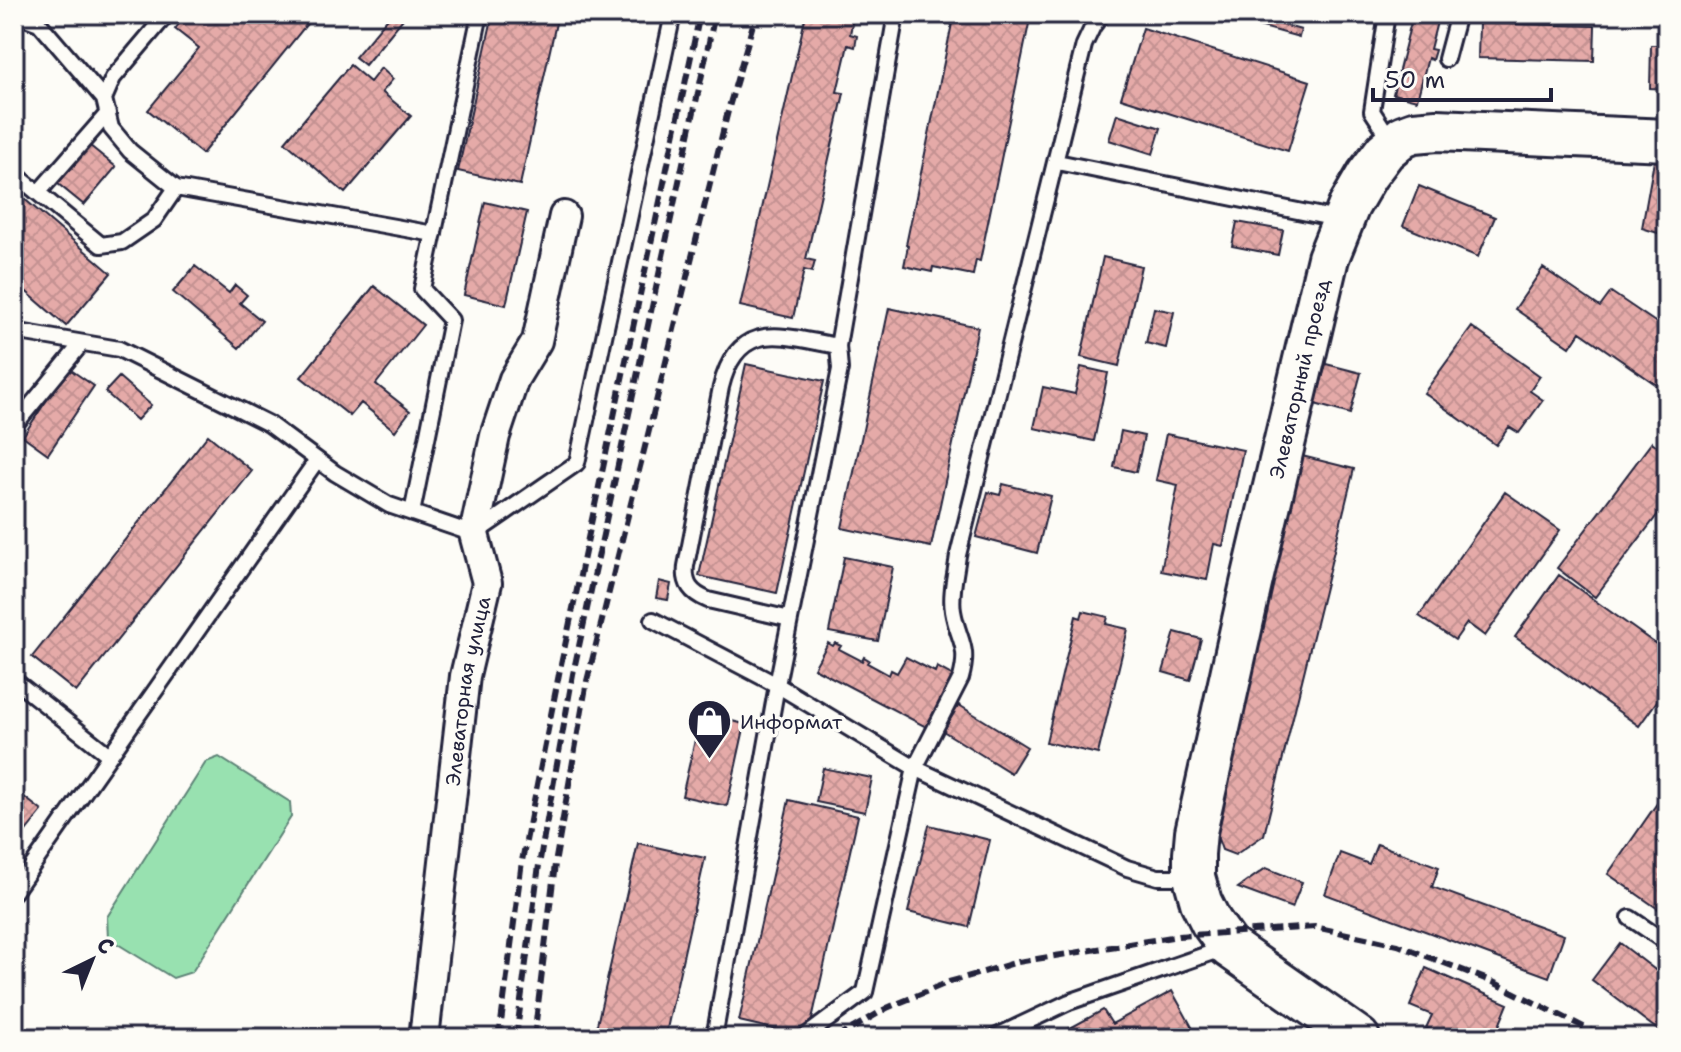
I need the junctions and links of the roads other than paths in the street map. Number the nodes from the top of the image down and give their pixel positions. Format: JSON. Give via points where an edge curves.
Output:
{"nodes":[{"id":1,"x":167,"y":14,"type":"edge"},
{"id":2,"x":480,"y":14,"type":"edge"},
{"id":3,"x":673,"y":14,"type":"edge"},
{"id":4,"x":896,"y":14,"type":"edge"},
{"id":5,"x":1102,"y":14,"type":"edge"},
{"id":6,"x":1387,"y":14,"type":"edge"},
{"id":7,"x":1458,"y":14,"type":"edge"},
{"id":8,"x":14,"y":17,"type":"edge"},
{"id":9,"x":1446,"y":59,"type":"dead end"},
{"id":10,"x":106,"y":106,"type":"junction"},
{"id":11,"x":1667,"y":140,"type":"edge"},
{"id":12,"x":1393,"y":143,"type":"junction"},
{"id":13,"x":1057,"y":162,"type":"junction"},
{"id":14,"x":14,"y":173,"type":"edge"},
{"id":15,"x":176,"y":188,"type":"junction"},
{"id":16,"x":38,"y":193,"type":"junction"},
{"id":17,"x":564,"y":216,"type":"dead end"},
{"id":18,"x":1342,"y":220,"type":"junction"},
{"id":19,"x":434,"y":234,"type":"junction"},
{"id":20,"x":14,"y":331,"type":"edge"},
{"id":21,"x":82,"y":343,"type":"junction"},
{"id":22,"x":838,"y":346,"type":"junction"},
{"id":23,"x":14,"y":426,"type":"edge"},
{"id":24,"x":317,"y":460,"type":"junction"},
{"id":25,"x":412,"y":513,"type":"junction"},
{"id":26,"x":474,"y":534,"type":"junction"},
{"id":27,"x":790,"y":619,"type":"junction"},
{"id":28,"x":653,"y":620,"type":"dead end"},
{"id":29,"x":14,"y":680,"type":"edge"},
{"id":30,"x":777,"y":685,"type":"junction"},
{"id":31,"x":109,"y":755,"type":"junction"},
{"id":32,"x":915,"y":768,"type":"junction"},
{"id":33,"x":1198,"y":889,"type":"junction"},
{"id":34,"x":14,"y":892,"type":"edge"},
{"id":35,"x":1630,"y":918,"type":"dead end"},
{"id":36,"x":1667,"y":943,"type":"edge"},
{"id":37,"x":1229,"y":947,"type":"junction"},
{"id":38,"x":424,"y":1038,"type":"edge"},
{"id":39,"x":714,"y":1038,"type":"edge"},
{"id":40,"x":803,"y":1038,"type":"edge"},
{"id":41,"x":993,"y":1038,"type":"edge"},
{"id":42,"x":1359,"y":1038,"type":"edge"}],
"edges":[{"from":1,"to":10,"type":"lane","via":[[113,78]]},
{"from":2,"to":19,"type":"lane"},
{"from":3,"to":26,"type":"lane","via":[[577,463]]},
{"from":4,"to":22,"type":"lane"},
{"from":5,"to":13,"type":"lane","via":[[1084,45]]},
{"from":6,"to":12,"type":"lane","via":[[1372,111]]},
{"from":7,"to":9,"type":"lane"},
{"from":8,"to":10,"type":"lane","via":[[39,23]]},
{"from":10,"to":15,"type":"lane","via":[[111,128],[130,151]]},
{"from":10,"to":16,"type":"lane"},
{"from":11,"to":12,"type":"street","via":[[1437,130],[1414,132]]},
{"from":12,"to":18,"type":"street","name":"Элеваторный проезд"},
{"from":13,"to":18,"type":"lane"},
{"from":13,"to":32,"type":"lane","via":[[958,555],[952,609],[966,662]]},
{"from":14,"to":16,"type":"lane"},
{"from":15,"to":16,"type":"lane","via":[[154,220],[122,242],[101,245]]},
{"from":15,"to":19,"type":"lane"},
{"from":17,"to":26,"type":"street","name":"Элеваторная улица","via":[[537,341],[514,379],[495,436]]},
{"from":18,"to":33,"type":"street","name":"Элеваторный проезд","via":[[1328,258],[1196,832]]},
{"from":19,"to":25,"type":"lane","via":[[422,289],[451,320]]},
{"from":20,"to":21,"type":"lane"},
{"from":21,"to":23,"type":"lane"},
{"from":21,"to":24,"type":"lane","via":[[119,349],[269,424]]},
{"from":22,"to":27,"type":"lane","via":[[840,369]]},
{"from":22,"to":27,"type":"lane","via":[[778,336],[761,337],[736,350],[724,372],[686,566],[686,582],[698,595]]},
{"from":24,"to":25,"type":"lane","via":[[389,505]]},
{"from":24,"to":31,"type":"lane"},
{"from":25,"to":26,"type":"lane"},
{"from":26,"to":38,"type":"street","name":"Элеваторная улица","via":[[487,583],[465,676]]},
{"from":27,"to":30,"type":"lane"},
{"from":28,"to":30,"type":"lane"},
{"from":29,"to":31,"type":"lane"},
{"from":30,"to":32,"type":"lane"},
{"from":30,"to":39,"type":"lane"},
{"from":31,"to":34,"type":"lane"},
{"from":32,"to":33,"type":"lane","via":[[1127,868]]},
{"from":32,"to":40,"type":"lane","via":[[865,992]]},
{"from":33,"to":37,"type":"street","via":[[1211,922]]},
{"from":35,"to":36,"type":"lane"},
{"from":37,"to":41,"type":"lane","via":[[1069,1002]]},
{"from":37,"to":42,"type":"street"}]}
